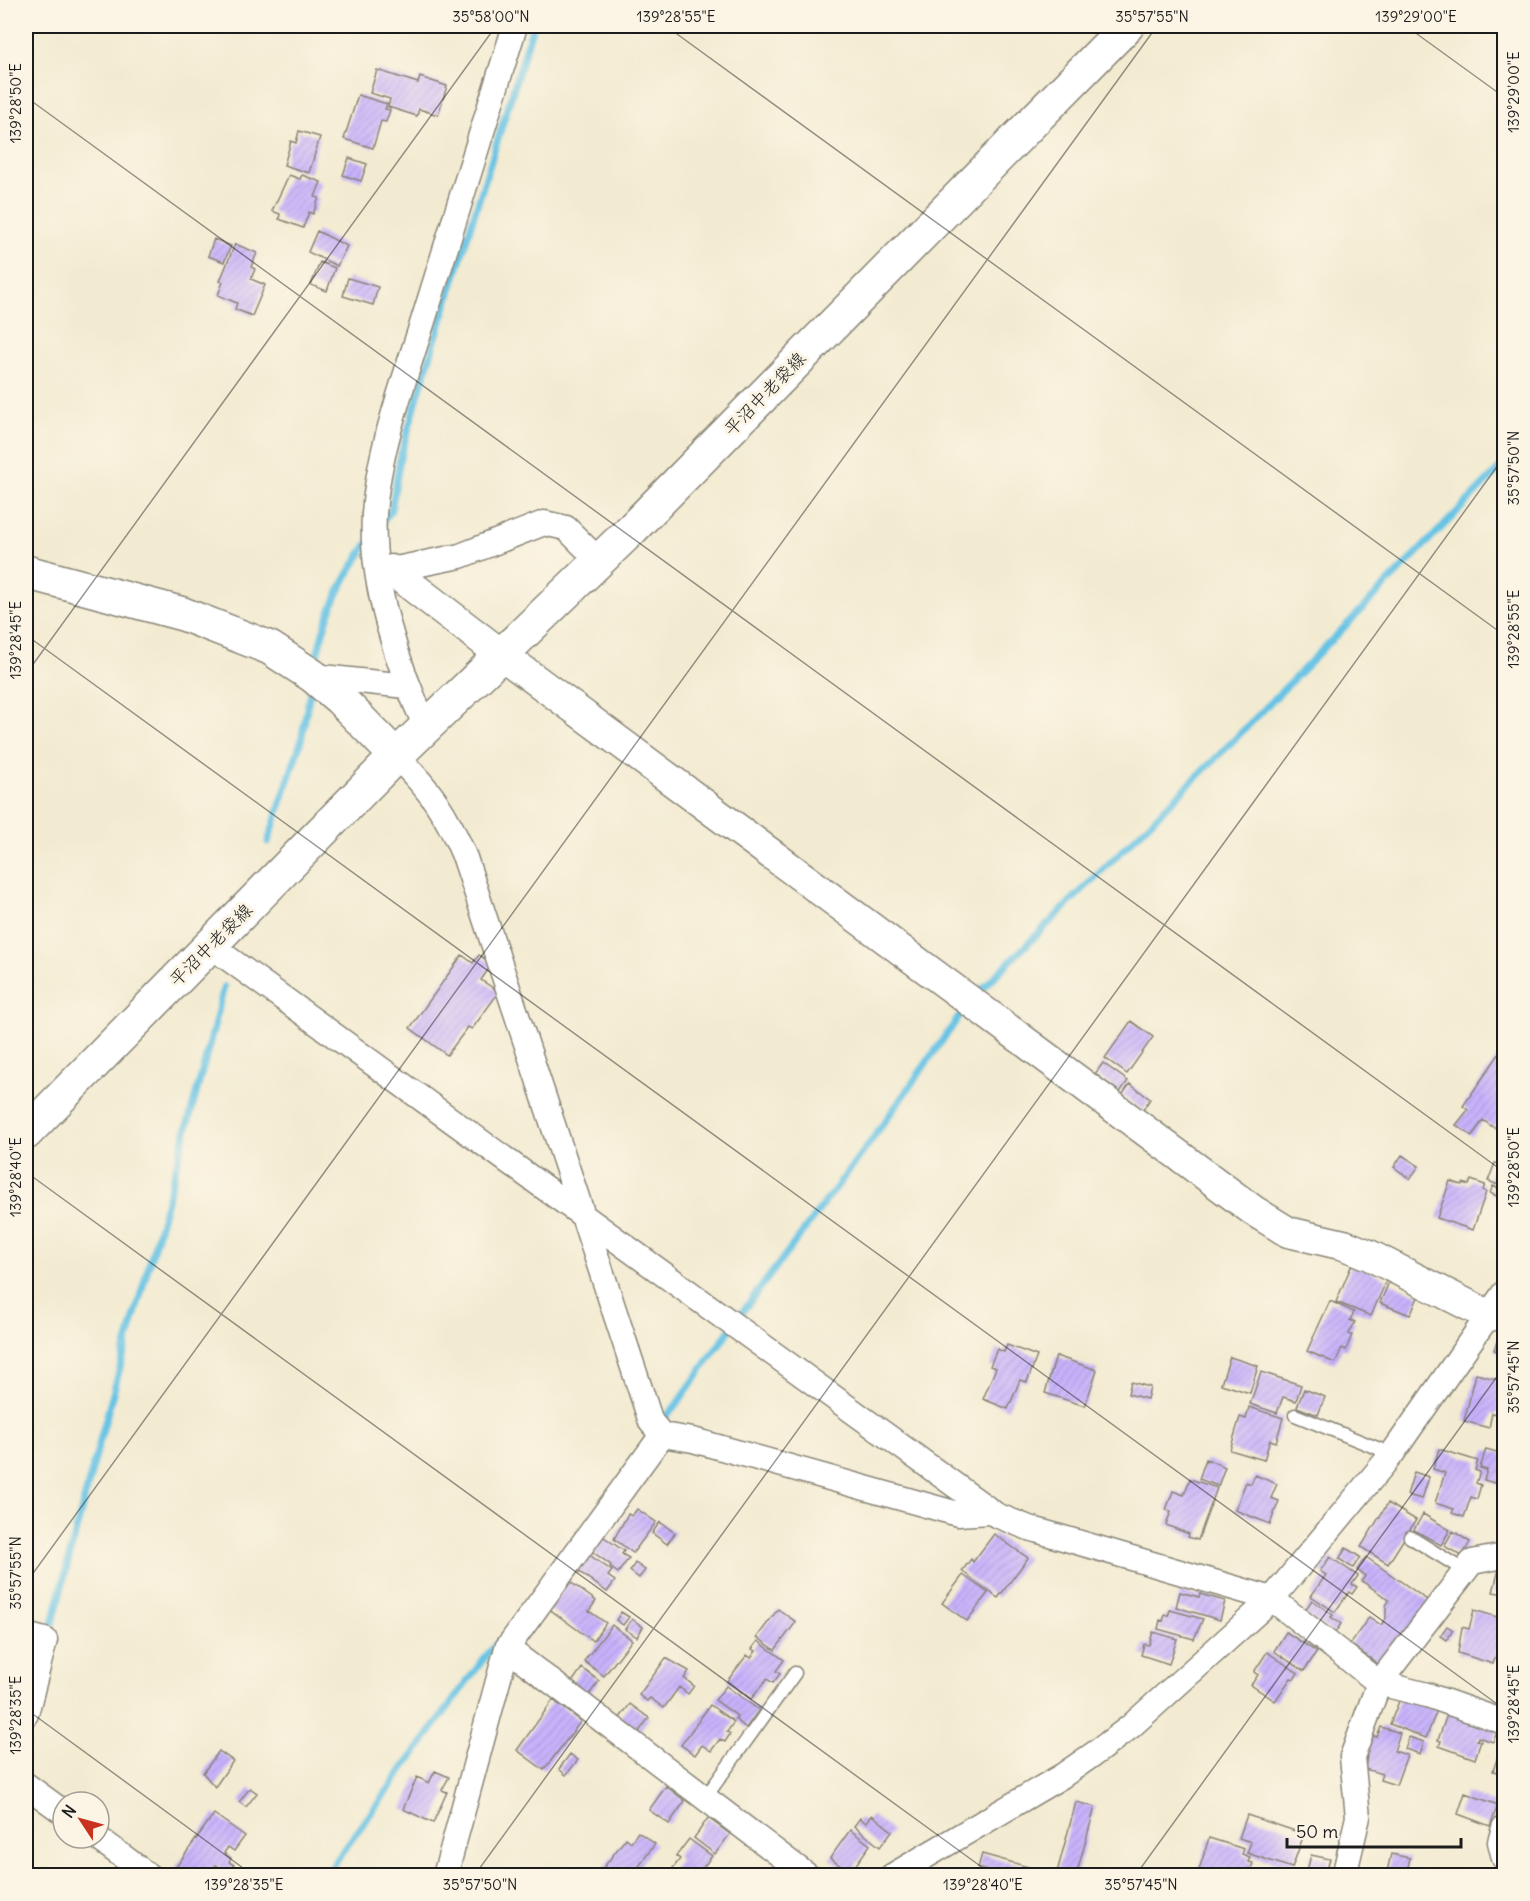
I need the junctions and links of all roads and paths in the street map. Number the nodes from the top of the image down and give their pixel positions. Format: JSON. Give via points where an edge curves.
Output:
{"nodes":[{"id":1,"x":515,"y":26,"type":"edge"},
{"id":2,"x":1127,"y":26,"type":"edge"},
{"id":3,"x":599,"y":561,"type":"junction"},
{"id":4,"x":26,"y":572,"type":"edge"},
{"id":5,"x":385,"y":572,"type":"junction"},
{"id":6,"x":502,"y":656,"type":"junction"},
{"id":7,"x":313,"y":676,"type":"junction"},
{"id":8,"x":406,"y":686,"type":"junction"},
{"id":9,"x":427,"y":729,"type":"junction"},
{"id":10,"x":396,"y":756,"type":"junction"},
{"id":11,"x":211,"y":946,"type":"junction"},
{"id":12,"x":26,"y":1133,"type":"edge"},
{"id":13,"x":580,"y":1212,"type":"junction"},
{"id":14,"x":1500,"y":1310,"type":"edge"},
{"id":15,"x":1295,"y":1415,"type":"dead end"},
{"id":16,"x":662,"y":1435,"type":"junction"},
{"id":17,"x":1392,"y":1454,"type":"junction"},
{"id":18,"x":990,"y":1512,"type":"junction"},
{"id":19,"x":1410,"y":1537,"type":"dead end"},
{"id":20,"x":1504,"y":1556,"type":"edge"},
{"id":21,"x":1465,"y":1571,"type":"junction"},
{"id":22,"x":1272,"y":1599,"type":"junction"},
{"id":23,"x":26,"y":1635,"type":"edge"},
{"id":24,"x":507,"y":1648,"type":"junction"},
{"id":25,"x":795,"y":1673,"type":"dead end"},
{"id":26,"x":1379,"y":1683,"type":"junction"},
{"id":27,"x":26,"y":1714,"type":"edge"},
{"id":28,"x":1504,"y":1722,"type":"edge"},
{"id":29,"x":26,"y":1785,"type":"edge"},
{"id":30,"x":705,"y":1798,"type":"junction"},
{"id":31,"x":51,"y":1803,"type":"edge"},
{"id":32,"x":1504,"y":1828,"type":"edge"},
{"id":33,"x":111,"y":1847,"type":"edge"},
{"id":34,"x":1504,"y":1858,"type":"edge"},
{"id":35,"x":149,"y":1875,"type":"edge"},
{"id":36,"x":445,"y":1875,"type":"edge"},
{"id":37,"x":808,"y":1875,"type":"edge"},
{"id":38,"x":892,"y":1875,"type":"edge"},
{"id":39,"x":1344,"y":1875,"type":"edge"}],
"edges":[{"from":1,"to":5,"type":"street","via":[[388,434],[374,514]]},
{"from":2,"to":3,"type":"main road","name":"平沼中老袋線"},
{"from":3,"to":5,"type":"street","via":[[566,528],[544,523],[460,556]]},
{"from":3,"to":6,"type":"main road","name":"平沼中老袋線"},
{"from":4,"to":7,"type":"main road","via":[[183,614],[270,648]]},
{"from":5,"to":6,"type":"street"},
{"from":5,"to":8,"type":"street"},
{"from":6,"to":9,"type":"main road","name":"平沼中老袋線"},
{"from":6,"to":14,"type":"street","via":[[1254,1211],[1288,1233],[1344,1245]]},
{"from":7,"to":8,"type":"street"},
{"from":7,"to":10,"type":"main road"},
{"from":8,"to":9,"type":"street"},
{"from":9,"to":10,"type":"main road","name":"平沼中老袋線"},
{"from":10,"to":11,"type":"main road","name":"平沼中老袋線"},
{"from":10,"to":13,"type":"street","via":[[433,796],[449,820],[465,858]]},
{"from":11,"to":12,"type":"main road","name":"平沼中老袋線"},
{"from":11,"to":13,"type":"street"},
{"from":13,"to":16,"type":"street","via":[[651,1422]]},
{"from":13,"to":18,"type":"street"},
{"from":14,"to":17,"type":"street"},
{"from":15,"to":17,"type":"lane"},
{"from":16,"to":18,"type":"street","via":[[693,1440],[958,1514]]},
{"from":16,"to":24,"type":"street"},
{"from":17,"to":22,"type":"street"},
{"from":18,"to":22,"type":"street","via":[[1029,1528]]},
{"from":19,"to":21,"type":"lane"},
{"from":20,"to":21,"type":"street","via":[[1472,1562]]},
{"from":21,"to":26,"type":"street"},
{"from":22,"to":26,"type":"street"},
{"from":22,"to":38,"type":"street","via":[[1122,1733],[1062,1776]]},
{"from":23,"to":27,"type":"street","via":[[45,1640]]},
{"from":24,"to":30,"type":"street"},
{"from":24,"to":36,"type":"street"},
{"from":25,"to":30,"type":"lane"},
{"from":26,"to":28,"type":"street"},
{"from":26,"to":39,"type":"street","via":[[1352,1757],[1358,1817]]},
{"from":29,"to":31,"type":"street"},
{"from":30,"to":37,"type":"street"},
{"from":32,"to":34,"type":"street","via":[[1500,1842]]},
{"from":33,"to":35,"type":"street"}]}
